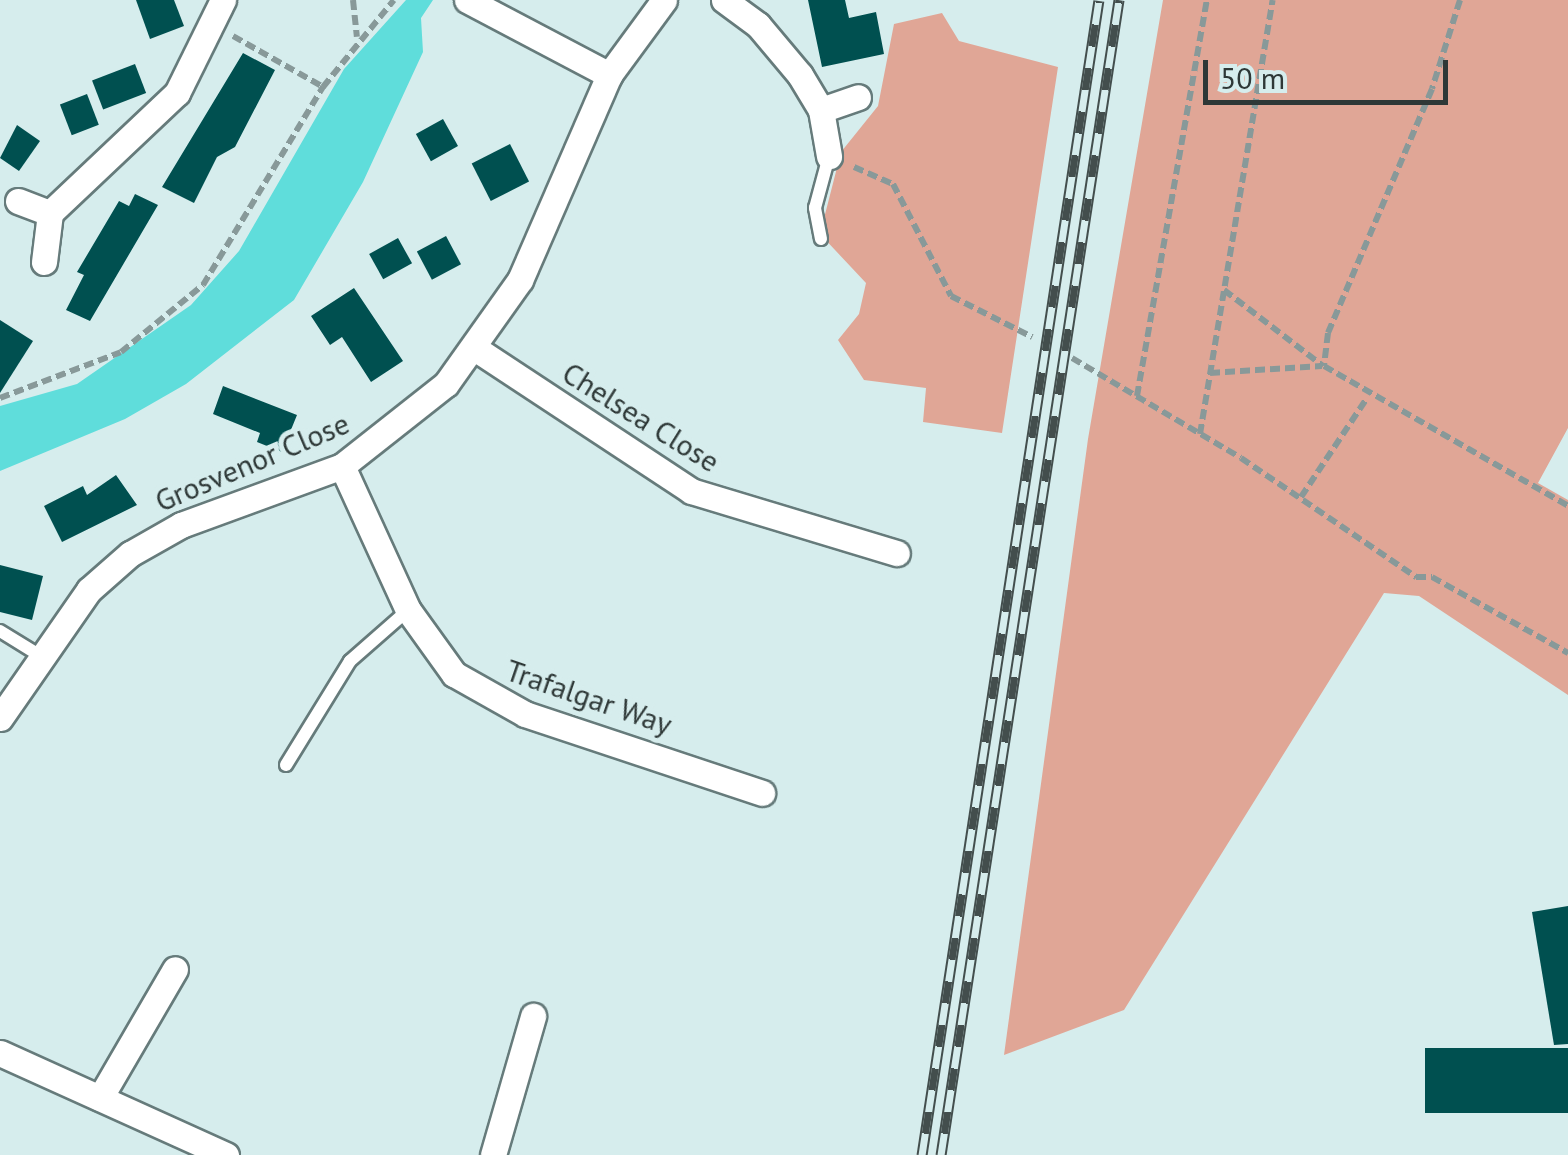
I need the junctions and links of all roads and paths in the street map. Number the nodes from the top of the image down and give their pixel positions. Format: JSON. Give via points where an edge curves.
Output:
{"nodes":[{"id":1,"x":223,"y":0,"type":"edge"},
{"id":2,"x":352,"y":0,"type":"edge"},
{"id":3,"x":394,"y":0,"type":"edge"},
{"id":4,"x":467,"y":0,"type":"edge"},
{"id":5,"x":664,"y":0,"type":"edge"},
{"id":6,"x":724,"y":0,"type":"edge"},
{"id":7,"x":1206,"y":0,"type":"edge"},
{"id":8,"x":1273,"y":0,"type":"edge"},
{"id":9,"x":1460,"y":0,"type":"edge"},
{"id":10,"x":214,"y":26,"type":"junction"},
{"id":11,"x":357,"y":39,"type":"junction"},
{"id":12,"x":610,"y":76,"type":"junction"},
{"id":13,"x":323,"y":88,"type":"junction"},
{"id":14,"x":858,"y":97,"type":"dead end"},
{"id":15,"x":821,"y":110,"type":"junction"},
{"id":16,"x":829,"y":156,"type":"junction"},
{"id":17,"x":18,"y":201,"type":"dead end"},
{"id":18,"x":50,"y":213,"type":"junction"},
{"id":19,"x":820,"y":239,"type":"dead end"},
{"id":20,"x":44,"y":262,"type":"dead end"},
{"id":21,"x":1224,"y":290,"type":"junction"},
{"id":22,"x":1032,"y":337,"type":"dead end"},
{"id":23,"x":476,"y":349,"type":"junction"},
{"id":24,"x":1072,"y":358,"type":"dead end"},
{"id":25,"x":1324,"y":366,"type":"junction"},
{"id":26,"x":1210,"y":373,"type":"junction"},
{"id":27,"x":1137,"y":396,"type":"junction"},
{"id":28,"x":0,"y":398,"type":"edge"},
{"id":29,"x":1366,"y":398,"type":"junction"},
{"id":30,"x":1200,"y":434,"type":"junction"},
{"id":31,"x":342,"y":466,"type":"junction"},
{"id":32,"x":1301,"y":497,"type":"junction"},
{"id":33,"x":1568,"y":506,"type":"edge"},
{"id":34,"x":897,"y":553,"type":"dead end"},
{"id":35,"x":408,"y":610,"type":"junction"},
{"id":36,"x":0,"y":630,"type":"edge"},
{"id":37,"x":1568,"y":653,"type":"edge"},
{"id":38,"x":39,"y":655,"type":"junction"},
{"id":39,"x":0,"y":718,"type":"edge"},
{"id":40,"x":286,"y":765,"type":"dead end"},
{"id":41,"x":762,"y":793,"type":"dead end"},
{"id":42,"x":175,"y":969,"type":"dead end"},
{"id":43,"x":533,"y":1016,"type":"dead end"},
{"id":44,"x":0,"y":1052,"type":"edge"},
{"id":45,"x":100,"y":1098,"type":"junction"},
{"id":46,"x":226,"y":1155,"type":"edge"},
{"id":47,"x":494,"y":1155,"type":"edge"}],
"edges":[{"from":1,"to":10,"type":"street"},
{"from":2,"to":11,"type":"path"},
{"from":3,"to":11,"type":"path"},
{"from":4,"to":12,"type":"street"},
{"from":5,"to":12,"type":"street","name":"Grosvenor Close"},
{"from":6,"to":15,"type":"street","via":[[758,25]]},
{"from":7,"to":27,"type":"path"},
{"from":8,"to":21,"type":"path"},
{"from":9,"to":25,"type":"path","via":[[1432,89],[1328,333]]},
{"from":10,"to":13,"type":"path"},
{"from":10,"to":18,"type":"street","via":[[178,93]]},
{"from":11,"to":13,"type":"path"},
{"from":12,"to":23,"type":"street","name":"Grosvenor Close","via":[[542,237]]},
{"from":13,"to":28,"type":"path","via":[[203,286],[120,352]]},
{"from":14,"to":15,"type":"street"},
{"from":15,"to":16,"type":"street"},
{"from":16,"to":19,"type":"lane","via":[[815,208]]},
{"from":16,"to":22,"type":"path","via":[[893,184],[951,296]]},
{"from":17,"to":18,"type":"street"},
{"from":18,"to":20,"type":"street"},
{"from":21,"to":25,"type":"path"},
{"from":21,"to":26,"type":"path"},
{"from":23,"to":31,"type":"street","name":"Grosvenor Close","via":[[413,416]]},
{"from":23,"to":34,"type":"street","name":"Chelsea Close","via":[[691,491]]},
{"from":24,"to":27,"type":"path"},
{"from":25,"to":26,"type":"path"},
{"from":25,"to":29,"type":"path"},
{"from":26,"to":30,"type":"path"},
{"from":27,"to":30,"type":"path"},
{"from":29,"to":32,"type":"path"},
{"from":29,"to":33,"type":"path"},
{"from":30,"to":32,"type":"path"},
{"from":31,"to":35,"type":"street","name":"Trafalgar Way"},
{"from":31,"to":38,"type":"street","name":"Grosvenor Close","via":[[141,546],[89,590]]},
{"from":32,"to":37,"type":"path","via":[[1416,577],[1432,576]]},
{"from":35,"to":40,"type":"lane","via":[[350,661]]},
{"from":35,"to":41,"type":"street","name":"Trafalgar Way","via":[[454,674],[500,704]]},
{"from":36,"to":38,"type":"lane"},
{"from":38,"to":39,"type":"street","name":"Grosvenor Close"},
{"from":42,"to":45,"type":"street"},
{"from":43,"to":47,"type":"street"},
{"from":44,"to":45,"type":"street"},
{"from":45,"to":46,"type":"street"}]}
